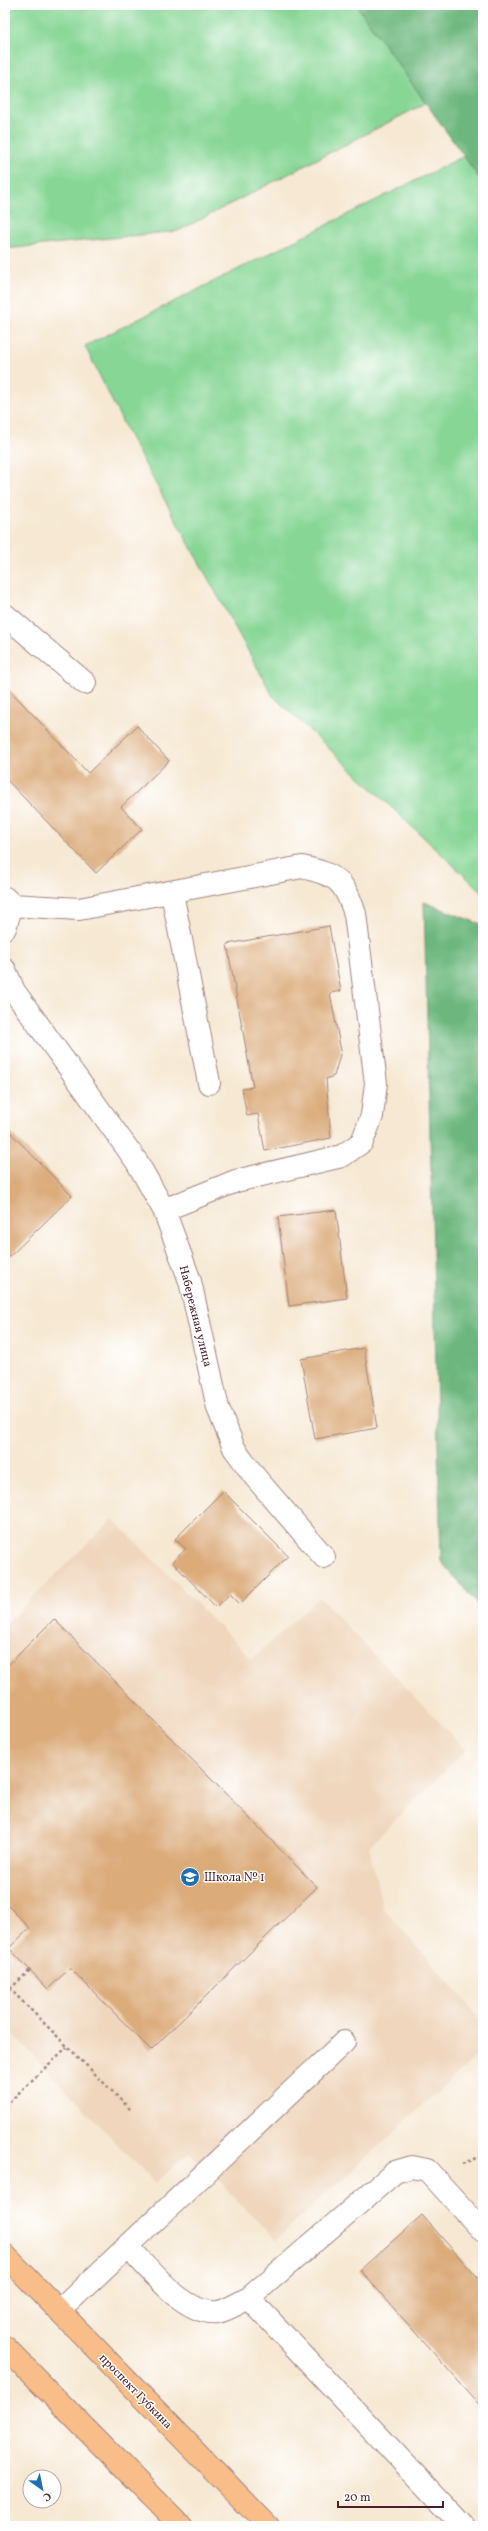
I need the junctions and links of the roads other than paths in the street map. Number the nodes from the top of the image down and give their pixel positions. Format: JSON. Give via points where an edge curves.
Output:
{"nodes":[{"id":1,"x":5,"y":615,"type":"edge"},
{"id":2,"x":85,"y":683,"type":"dead end"},
{"id":3,"x":172,"y":893,"type":"junction"},
{"id":4,"x":8,"y":902,"type":"edge"},
{"id":5,"x":5,"y":928,"type":"edge"},
{"id":6,"x":5,"y":970,"type":"edge"},
{"id":7,"x":209,"y":1083,"type":"dead end"},
{"id":8,"x":164,"y":1210,"type":"junction"},
{"id":9,"x":324,"y":1557,"type":"dead end"},
{"id":10,"x":344,"y":2042,"type":"dead end"},
{"id":11,"x":483,"y":2231,"type":"edge"},
{"id":12,"x":127,"y":2246,"type":"junction"},
{"id":13,"x":5,"y":2255,"type":"edge"},
{"id":14,"x":249,"y":2298,"type":"junction"},
{"id":15,"x":59,"y":2311,"type":"junction"},
{"id":16,"x":5,"y":2348,"type":"edge"},
{"id":17,"x":181,"y":2526,"type":"edge"},
{"id":18,"x":268,"y":2526,"type":"edge"},
{"id":19,"x":463,"y":2526,"type":"edge"}],
"edges":[{"from":1,"to":2,"type":"street"},
{"from":3,"to":4,"type":"street","via":[[80,909]]},
{"from":3,"to":7,"type":"street"},
{"from":3,"to":8,"type":"street","via":[[302,867],[329,873],[347,890],[355,914],[376,1083],[372,1116],[362,1142],[342,1156],[236,1181]]},
{"from":4,"to":5,"type":"street"},
{"from":6,"to":8,"type":"street","name":"Набережная улица","via":[[14,991],[137,1162]]},
{"from":8,"to":9,"type":"street","name":"Набережная улица","via":[[190,1281],[218,1408],[234,1448],[255,1477]]},
{"from":10,"to":12,"type":"street"},
{"from":11,"to":14,"type":"street","via":[[427,2170],[412,2167],[395,2172]]},
{"from":12,"to":14,"type":"street","via":[[186,2304],[205,2312],[220,2312]]},
{"from":12,"to":15,"type":"street"},
{"from":13,"to":15,"type":"main road","name":"проспект Губкина"},
{"from":14,"to":19,"type":"street"},
{"from":15,"to":18,"type":"main road","name":"проспект Губкина"},
{"from":16,"to":17,"type":"main road"}]}
